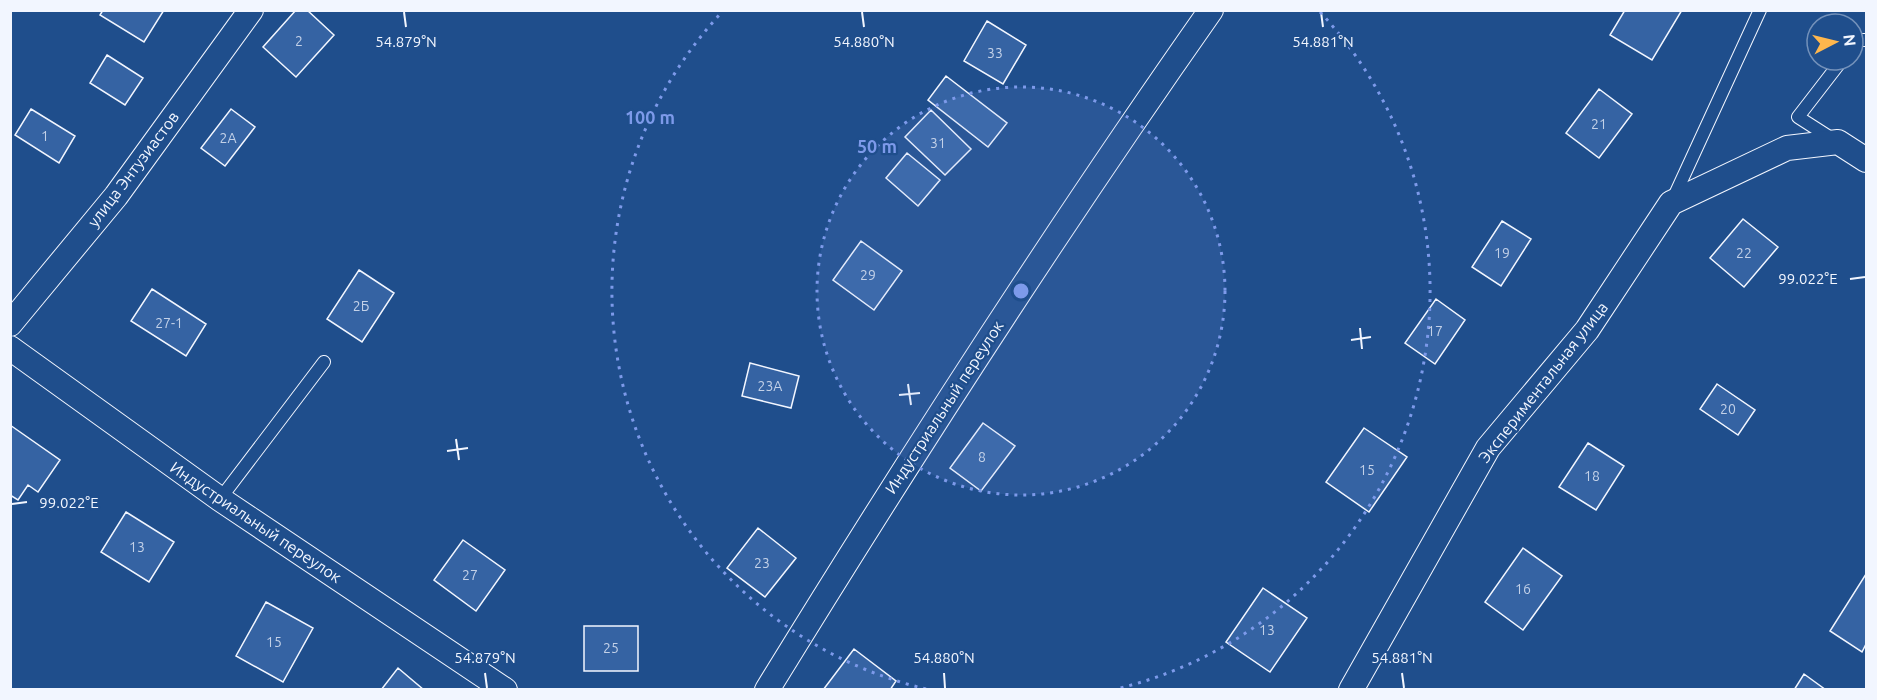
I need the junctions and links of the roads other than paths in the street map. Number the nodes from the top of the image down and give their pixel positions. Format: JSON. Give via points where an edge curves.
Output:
{"nodes":[{"id":1,"x":251,"y":10,"type":"edge"},
{"id":2,"x":1211,"y":10,"type":"edge"},
{"id":3,"x":1760,"y":10,"type":"edge"},
{"id":4,"x":1833,"y":72,"type":"edge"},
{"id":5,"x":1838,"y":142,"type":"junction"},
{"id":6,"x":1866,"y":160,"type":"edge"},
{"id":7,"x":1671,"y":203,"type":"junction"},
{"id":8,"x":10,"y":324,"type":"edge"},
{"id":9,"x":10,"y":348,"type":"edge"},
{"id":10,"x":324,"y":362,"type":"dead end"},
{"id":11,"x":220,"y":499,"type":"junction"},
{"id":12,"x":505,"y":690,"type":"edge"},
{"id":13,"x":766,"y":690,"type":"edge"},
{"id":14,"x":1351,"y":690,"type":"edge"}],
"edges":[{"from":1,"to":8,"type":"street","name":"улица Энтузиастов","via":[[116,196]]},
{"from":2,"to":13,"type":"street","name":"Индустриальный переулок","via":[[1114,148],[912,455]]},
{"from":3,"to":7,"type":"lane"},
{"from":4,"to":5,"type":"lane","via":[[1798,117]]},
{"from":5,"to":6,"type":"street"},
{"from":5,"to":7,"type":"street","via":[[1787,148]]},
{"from":7,"to":14,"type":"street","name":"Экспериментальная улица","via":[[1587,330],[1488,448]]},
{"from":9,"to":11,"type":"street","name":"Индустриальный переулок"},
{"from":10,"to":11,"type":"lane"},
{"from":11,"to":12,"type":"street","name":"Индустриальный переулок"}]}
